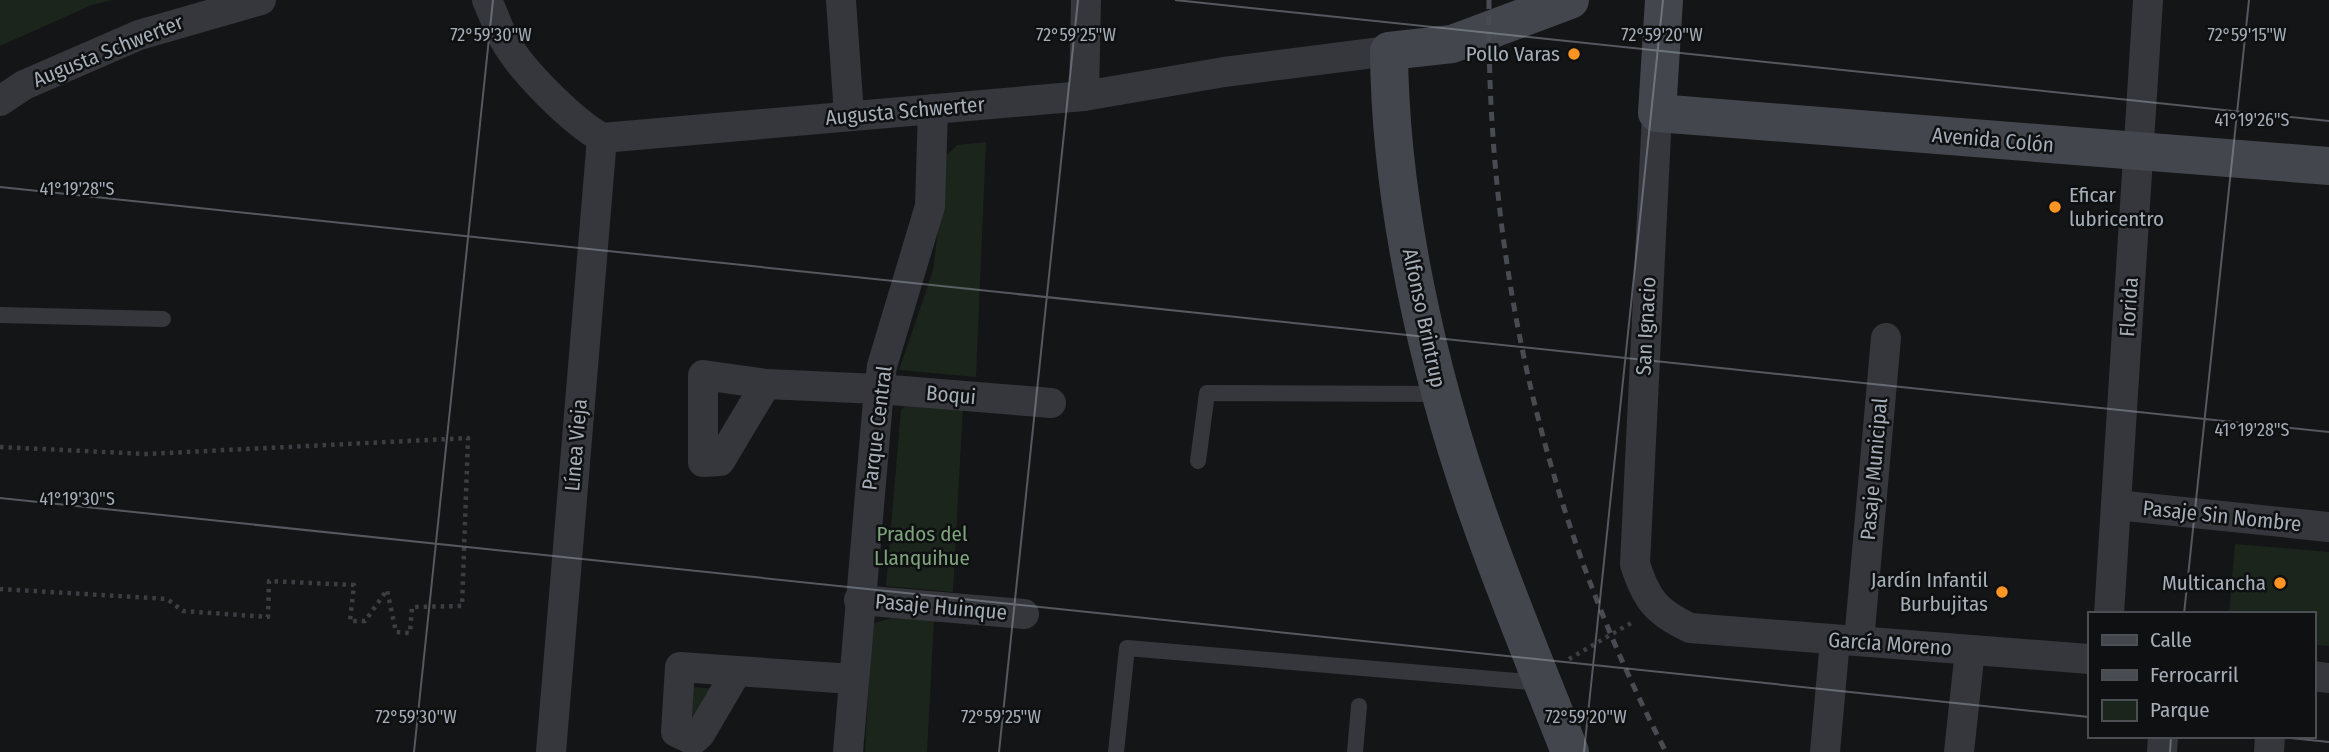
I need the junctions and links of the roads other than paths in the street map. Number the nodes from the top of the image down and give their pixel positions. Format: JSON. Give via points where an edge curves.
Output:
{"nodes":[{"id":1,"x":261,"y":0,"type":"edge"},
{"id":2,"x":487,"y":0,"type":"edge"},
{"id":3,"x":841,"y":0,"type":"edge"},
{"id":4,"x":1086,"y":0,"type":"edge"},
{"id":5,"x":1570,"y":0,"type":"edge"},
{"id":6,"x":1664,"y":0,"type":"edge"},
{"id":7,"x":2148,"y":0,"type":"edge"},
{"id":8,"x":1389,"y":51,"type":"junction"},
{"id":9,"x":1084,"y":96,"type":"junction"},
{"id":10,"x":0,"y":101,"type":"edge"},
{"id":11,"x":933,"y":109,"type":"junction"},
{"id":12,"x":1657,"y":113,"type":"junction"},
{"id":13,"x":849,"y":115,"type":"junction"},
{"id":14,"x":602,"y":138,"type":"junction"},
{"id":15,"x":2139,"y":151,"type":"junction"},
{"id":16,"x":2329,"y":166,"type":"edge"},
{"id":17,"x":0,"y":315,"type":"edge"},
{"id":18,"x":163,"y":318,"type":"dead end"},
{"id":19,"x":1886,"y":338,"type":"dead end"},
{"id":20,"x":766,"y":384,"type":"dead end"},
{"id":21,"x":879,"y":389,"type":"junction"},
{"id":22,"x":1441,"y":394,"type":"junction"},
{"id":23,"x":1051,"y":404,"type":"dead end"},
{"id":24,"x":1198,"y":461,"type":"dead end"},
{"id":25,"x":2116,"y":505,"type":"junction"},
{"id":26,"x":2329,"y":527,"type":"edge"},
{"id":27,"x":859,"y":600,"type":"junction"},
{"id":28,"x":2109,"y":612,"type":"edge"},
{"id":29,"x":1024,"y":614,"type":"dead end"},
{"id":30,"x":1690,"y":628,"type":"joint"},
{"id":31,"x":1847,"y":641,"type":"junction"},
{"id":32,"x":1970,"y":650,"type":"junction"},
{"id":33,"x":2088,"y":659,"type":"edge"},
{"id":34,"x":737,"y":671,"type":"dead end"},
{"id":35,"x":852,"y":679,"type":"junction"},
{"id":36,"x":1542,"y":679,"type":"junction"},
{"id":37,"x":1359,"y":706,"type":"dead end"},
{"id":38,"x":551,"y":752,"type":"edge"},
{"id":39,"x":848,"y":752,"type":"edge"},
{"id":40,"x":1116,"y":752,"type":"edge"},
{"id":41,"x":1354,"y":752,"type":"edge"},
{"id":42,"x":1570,"y":752,"type":"edge"},
{"id":43,"x":1825,"y":752,"type":"edge"},
{"id":44,"x":1959,"y":752,"type":"edge"}],
"edges":[{"from":1,"to":10,"type":"street","name":"Augusta Schwerter","via":[[139,35],[24,85]]},
{"from":2,"to":14,"type":"street","via":[[505,42],[560,106]]},
{"from":3,"to":13,"type":"street"},
{"from":4,"to":9,"type":"street"},
{"from":5,"to":8,"type":"street","via":[[1452,44]]},
{"from":6,"to":12,"type":"street","name":"San Ignacio"},
{"from":7,"to":15,"type":"street","name":"Florida"},
{"from":8,"to":9,"type":"street","name":"Augusta Schwerter"},
{"from":8,"to":22,"type":"street","name":"Alfonso Brintrup","via":[[1401,208]]},
{"from":9,"to":11,"type":"street","name":"Augusta Schwerter"},
{"from":11,"to":13,"type":"street","name":"Augusta Schwerter"},
{"from":11,"to":21,"type":"street","name":"Parque Central","via":[[930,206]]},
{"from":12,"to":15,"type":"street","name":"Avenida Colón"},
{"from":12,"to":30,"type":"street","name":"San Ignacio","via":[[1635,564],[1642,587],[1656,608]]},
{"from":13,"to":14,"type":"street","name":"Augusta Schwerter"},
{"from":14,"to":38,"type":"street","name":"Línea Vieja"},
{"from":15,"to":16,"type":"street","name":"Avenida Colón"},
{"from":15,"to":25,"type":"street","name":"Florida"},
{"from":17,"to":18,"type":"lane"},
{"from":19,"to":31,"type":"street","name":"Pasaje Municipal"},
{"from":20,"to":21,"type":"street","name":"Boqui"},
{"from":21,"to":23,"type":"street","name":"Boqui"},
{"from":21,"to":27,"type":"street","name":"Parque Central"},
{"from":22,"to":24,"type":"lane","via":[[1207,393]]},
{"from":22,"to":36,"type":"street","name":"Alfonso Brintrup","via":[[1478,514]]},
{"from":25,"to":26,"type":"street","name":"Pasaje Sin Nombre"},
{"from":25,"to":28,"type":"street","name":"Florida"},
{"from":27,"to":29,"type":"street","name":"Pasaje Huinque"},
{"from":27,"to":35,"type":"street","name":"Parque Central"},
{"from":30,"to":31,"type":"street","name":"García Moreno"},
{"from":31,"to":32,"type":"street","name":"García Moreno"},
{"from":31,"to":43,"type":"street","name":"Pasaje Municipal"},
{"from":32,"to":33,"type":"street","name":"García Moreno"},
{"from":32,"to":44,"type":"street"},
{"from":34,"to":35,"type":"street"},
{"from":35,"to":39,"type":"street","name":"Parque Central"},
{"from":36,"to":40,"type":"lane","via":[[1127,648]]},
{"from":36,"to":42,"type":"street","name":"Alfonso Brintrup"},
{"from":37,"to":41,"type":"lane"}]}
